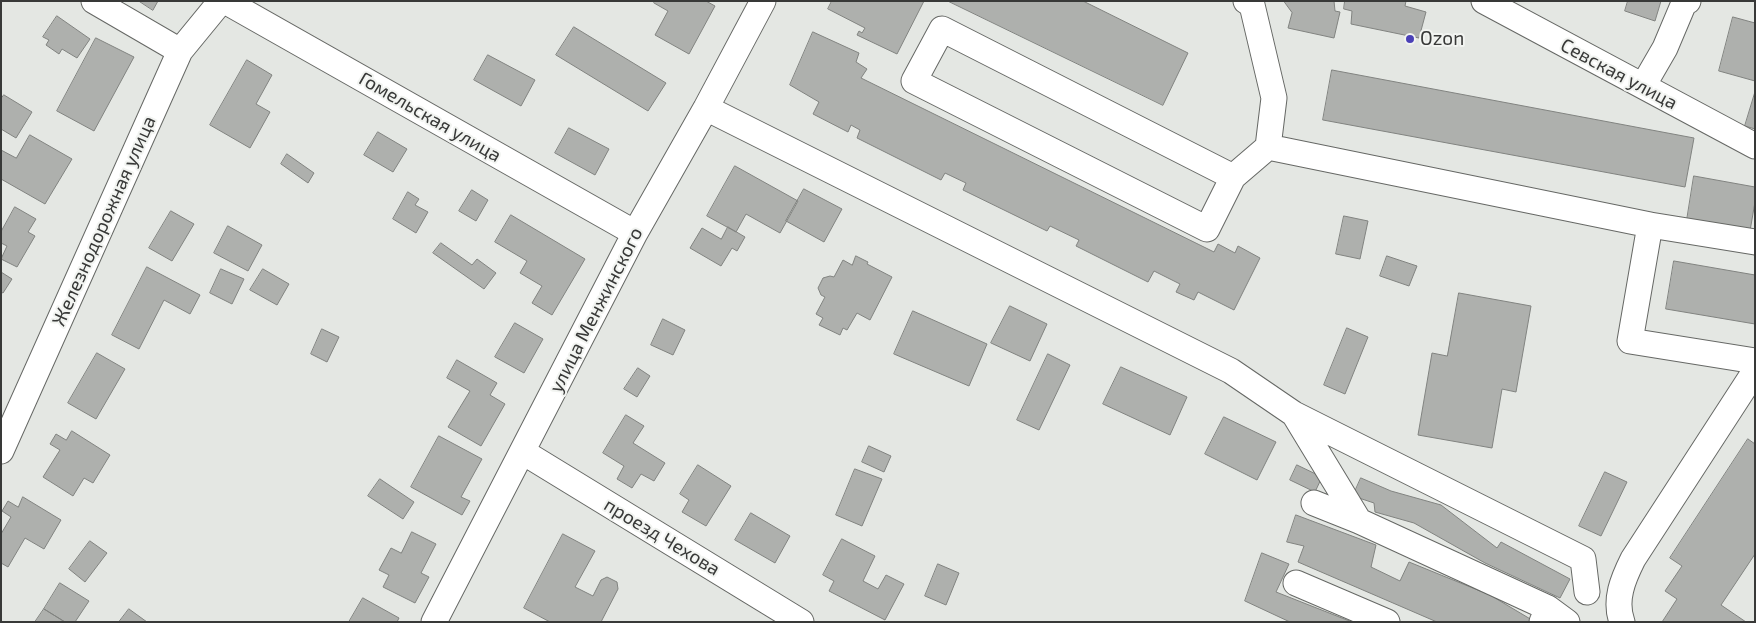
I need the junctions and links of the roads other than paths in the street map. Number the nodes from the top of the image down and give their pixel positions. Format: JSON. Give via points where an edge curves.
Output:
{"nodes":[{"id":1,"x":94,"y":1,"type":"edge"},
{"id":2,"x":221,"y":1,"type":"edge"},
{"id":3,"x":225,"y":1,"type":"edge"},
{"id":4,"x":763,"y":1,"type":"edge"},
{"id":5,"x":1246,"y":1,"type":"edge"},
{"id":6,"x":1484,"y":1,"type":"edge"},
{"id":7,"x":1688,"y":1,"type":"edge"},
{"id":8,"x":180,"y":51,"type":"junction"},
{"id":9,"x":1643,"y":86,"type":"junction"},
{"id":10,"x":706,"y":108,"type":"junction"},
{"id":11,"x":1755,"y":146,"type":"edge"},
{"id":12,"x":1268,"y":147,"type":"junction"},
{"id":13,"x":1232,"y":176,"type":"junction"},
{"id":14,"x":1650,"y":225,"type":"junction"},
{"id":15,"x":634,"y":233,"type":"junction"},
{"id":16,"x":1755,"y":242,"type":"edge"},
{"id":17,"x":1755,"y":361,"type":"edge"},
{"id":18,"x":1755,"y":371,"type":"edge"},
{"id":19,"x":1294,"y":414,"type":"junction"},
{"id":20,"x":1,"y":451,"type":"edge"},
{"id":21,"x":523,"y":452,"type":"junction"},
{"id":22,"x":1314,"y":503,"type":"dead end"},
{"id":23,"x":1359,"y":521,"type":"junction"},
{"id":24,"x":1296,"y":583,"type":"dead end"},
{"id":25,"x":1587,"y":592,"type":"dead end"},
{"id":26,"x":1552,"y":617,"type":"edge"},
{"id":27,"x":434,"y":622,"type":"edge"},
{"id":28,"x":801,"y":622,"type":"edge"},
{"id":29,"x":1387,"y":622,"type":"edge"},
{"id":30,"x":1622,"y":622,"type":"edge"}],
"edges":[{"from":1,"to":8,"type":"street"},
{"from":2,"to":8,"type":"street","name":"Железнодорожная улица"},
{"from":3,"to":15,"type":"street","name":"Гомельская улица"},
{"from":4,"to":10,"type":"street","name":"улица Менжинского"},
{"from":5,"to":12,"type":"street","via":[[1252,5],[1274,98]]},
{"from":6,"to":9,"type":"street","name":"Севская улица"},
{"from":7,"to":9,"type":"street","via":[[1684,3],[1665,48]]},
{"from":8,"to":20,"type":"street","name":"Железнодорожная улица"},
{"from":9,"to":11,"type":"street","name":"Севская улица"},
{"from":10,"to":15,"type":"street","name":"улица Менжинского"},
{"from":10,"to":19,"type":"street","via":[[1232,371]]},
{"from":12,"to":13,"type":"street"},
{"from":12,"to":14,"type":"street"},
{"from":13,"to":13,"type":"street","via":[[942,29],[914,81],[1207,229]]},
{"from":14,"to":16,"type":"street"},
{"from":14,"to":17,"type":"street","via":[[1630,340]]},
{"from":15,"to":21,"type":"street","name":"улица Менжинского"},
{"from":18,"to":30,"type":"street","via":[[1633,559],[1619,597]]},
{"from":19,"to":23,"type":"street"},
{"from":19,"to":25,"type":"street","via":[[1583,559]]},
{"from":21,"to":27,"type":"street","name":"улица Менжинского"},
{"from":21,"to":28,"type":"street","name":"проезд Чехова"},
{"from":22,"to":23,"type":"street"},
{"from":23,"to":26,"type":"street"},
{"from":24,"to":29,"type":"street"}]}
